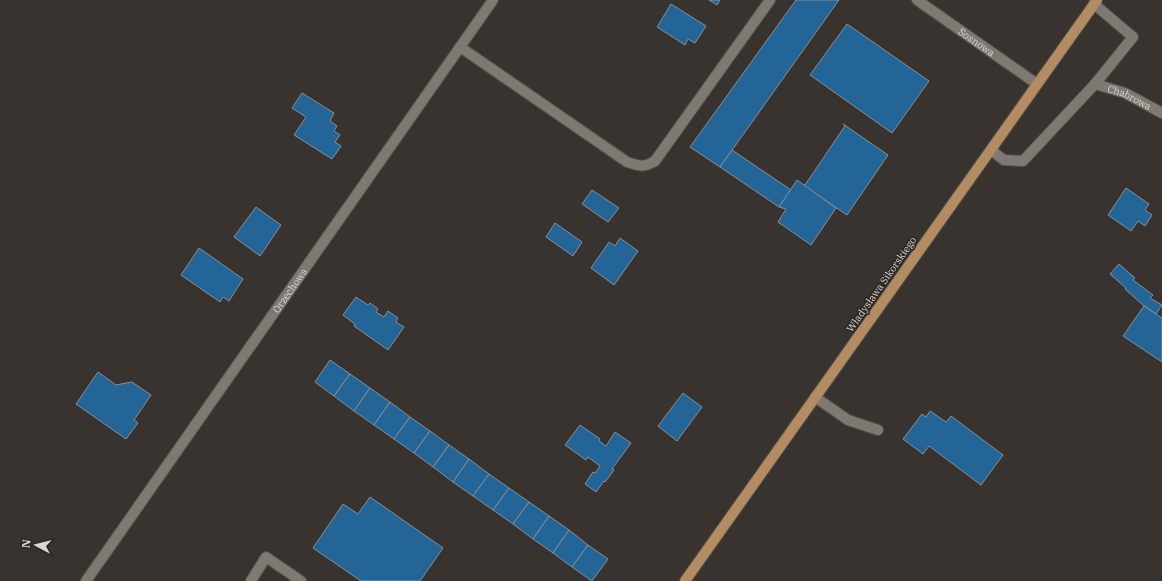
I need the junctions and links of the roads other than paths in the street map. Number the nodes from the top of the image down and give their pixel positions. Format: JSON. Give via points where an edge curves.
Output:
{"nodes":[{"id":1,"x":493,"y":0,"type":"edge"},
{"id":2,"x":770,"y":0,"type":"edge"},
{"id":3,"x":917,"y":0,"type":"edge"},
{"id":4,"x":1095,"y":2,"type":"edge"},
{"id":5,"x":460,"y":47,"type":"junction"},
{"id":6,"x":1037,"y":84,"type":"junction"},
{"id":7,"x":1095,"y":84,"type":"junction"},
{"id":8,"x":1162,"y":113,"type":"edge"},
{"id":9,"x":990,"y":150,"type":"junction"},
{"id":10,"x":815,"y":397,"type":"junction"},
{"id":11,"x":878,"y":430,"type":"dead end"},
{"id":12,"x":86,"y":581,"type":"edge"},
{"id":13,"x":252,"y":581,"type":"edge"},
{"id":14,"x":301,"y":581,"type":"edge"},
{"id":15,"x":685,"y":581,"type":"edge"}],
"edges":[{"from":1,"to":5,"type":"street","name":"Orzechowa"},
{"from":2,"to":5,"type":"street","via":[[654,161],[642,166],[627,162]]},
{"from":3,"to":6,"type":"street","name":"Sosnowa"},
{"from":4,"to":6,"type":"main road","name":"Władysława Sikorskiego"},
{"from":4,"to":7,"type":"street","via":[[1133,37]]},
{"from":5,"to":12,"type":"street","name":"Orzechowa"},
{"from":6,"to":9,"type":"main road","name":"Władysława Sikorskiego"},
{"from":7,"to":8,"type":"street","name":"Chabrowa","via":[[1125,93]]},
{"from":7,"to":9,"type":"street","via":[[1023,161],[1004,160]]},
{"from":9,"to":10,"type":"main road","name":"Władysława Sikorskiego"},
{"from":10,"to":11,"type":"street","via":[[848,420]]},
{"from":10,"to":15,"type":"main road","name":"Władysława Sikorskiego"},
{"from":13,"to":14,"type":"street","via":[[266,557]]}]}
